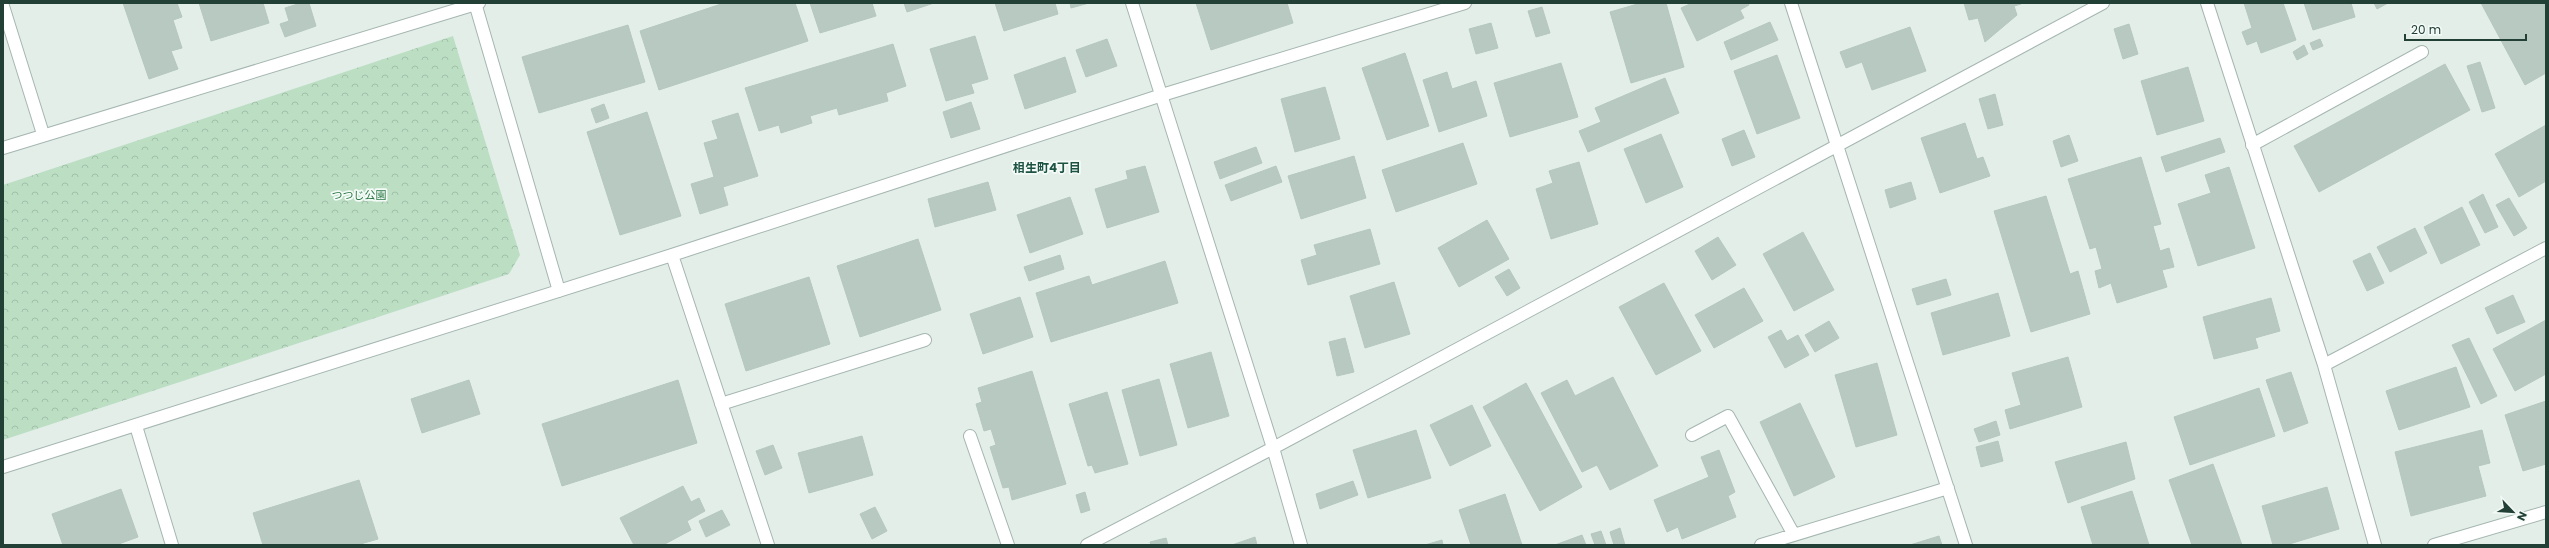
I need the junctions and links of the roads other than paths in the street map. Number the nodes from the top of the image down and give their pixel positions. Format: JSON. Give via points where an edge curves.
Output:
{"nodes":[{"id":1,"x":477,"y":3,"type":"edge"},
{"id":2,"x":1132,"y":3,"type":"edge"},
{"id":3,"x":1465,"y":3,"type":"edge"},
{"id":4,"x":1792,"y":3,"type":"edge"},
{"id":5,"x":2103,"y":3,"type":"edge"},
{"id":6,"x":2207,"y":3,"type":"edge"},
{"id":7,"x":3,"y":6,"type":"edge"},
{"id":8,"x":2422,"y":52,"type":"dead end"},
{"id":9,"x":1162,"y":95,"type":"junction"},
{"id":10,"x":44,"y":134,"type":"junction"},
{"id":11,"x":2252,"y":145,"type":"junction"},
{"id":12,"x":1837,"y":147,"type":"junction"},
{"id":13,"x":3,"y":148,"type":"edge"},
{"id":14,"x":2546,"y":248,"type":"edge"},
{"id":15,"x":672,"y":255,"type":"junction"},
{"id":16,"x":559,"y":291,"type":"junction"},
{"id":17,"x":925,"y":340,"type":"dead end"},
{"id":18,"x":2324,"y":365,"type":"junction"},
{"id":19,"x":721,"y":404,"type":"junction"},
{"id":20,"x":136,"y":426,"type":"junction"},
{"id":21,"x":1692,"y":435,"type":"dead end"},
{"id":22,"x":970,"y":436,"type":"dead end"},
{"id":23,"x":1273,"y":448,"type":"junction"},
{"id":24,"x":3,"y":467,"type":"edge"},
{"id":25,"x":1948,"y":488,"type":"junction"},
{"id":26,"x":2546,"y":512,"type":"edge"},
{"id":27,"x":1794,"y":535,"type":"junction"},
{"id":28,"x":172,"y":545,"type":"edge"},
{"id":29,"x":768,"y":545,"type":"edge"},
{"id":30,"x":1008,"y":545,"type":"edge"},
{"id":31,"x":1087,"y":545,"type":"edge"},
{"id":32,"x":1301,"y":545,"type":"edge"},
{"id":33,"x":1761,"y":545,"type":"edge"},
{"id":34,"x":1966,"y":545,"type":"edge"},
{"id":35,"x":2374,"y":545,"type":"edge"},
{"id":36,"x":2434,"y":545,"type":"edge"}],
"edges":[{"from":1,"to":10,"type":"street"},
{"from":1,"to":16,"type":"street"},
{"from":2,"to":9,"type":"street"},
{"from":3,"to":9,"type":"street"},
{"from":4,"to":12,"type":"street"},
{"from":5,"to":12,"type":"street"},
{"from":6,"to":11,"type":"street"},
{"from":7,"to":10,"type":"street"},
{"from":8,"to":11,"type":"street"},
{"from":9,"to":15,"type":"street"},
{"from":9,"to":23,"type":"street"},
{"from":10,"to":13,"type":"street"},
{"from":11,"to":18,"type":"street"},
{"from":12,"to":23,"type":"street"},
{"from":12,"to":25,"type":"street"},
{"from":14,"to":18,"type":"street"},
{"from":15,"to":16,"type":"street"},
{"from":15,"to":19,"type":"street"},
{"from":16,"to":20,"type":"street"},
{"from":17,"to":19,"type":"street"},
{"from":18,"to":35,"type":"street"},
{"from":19,"to":29,"type":"street"},
{"from":20,"to":24,"type":"street"},
{"from":20,"to":28,"type":"street"},
{"from":21,"to":27,"type":"street","via":[[1728,416]]},
{"from":22,"to":30,"type":"street"},
{"from":23,"to":31,"type":"street"},
{"from":23,"to":32,"type":"street"},
{"from":25,"to":27,"type":"street"},
{"from":25,"to":34,"type":"street"},
{"from":26,"to":36,"type":"street"},
{"from":27,"to":33,"type":"street"}]}
